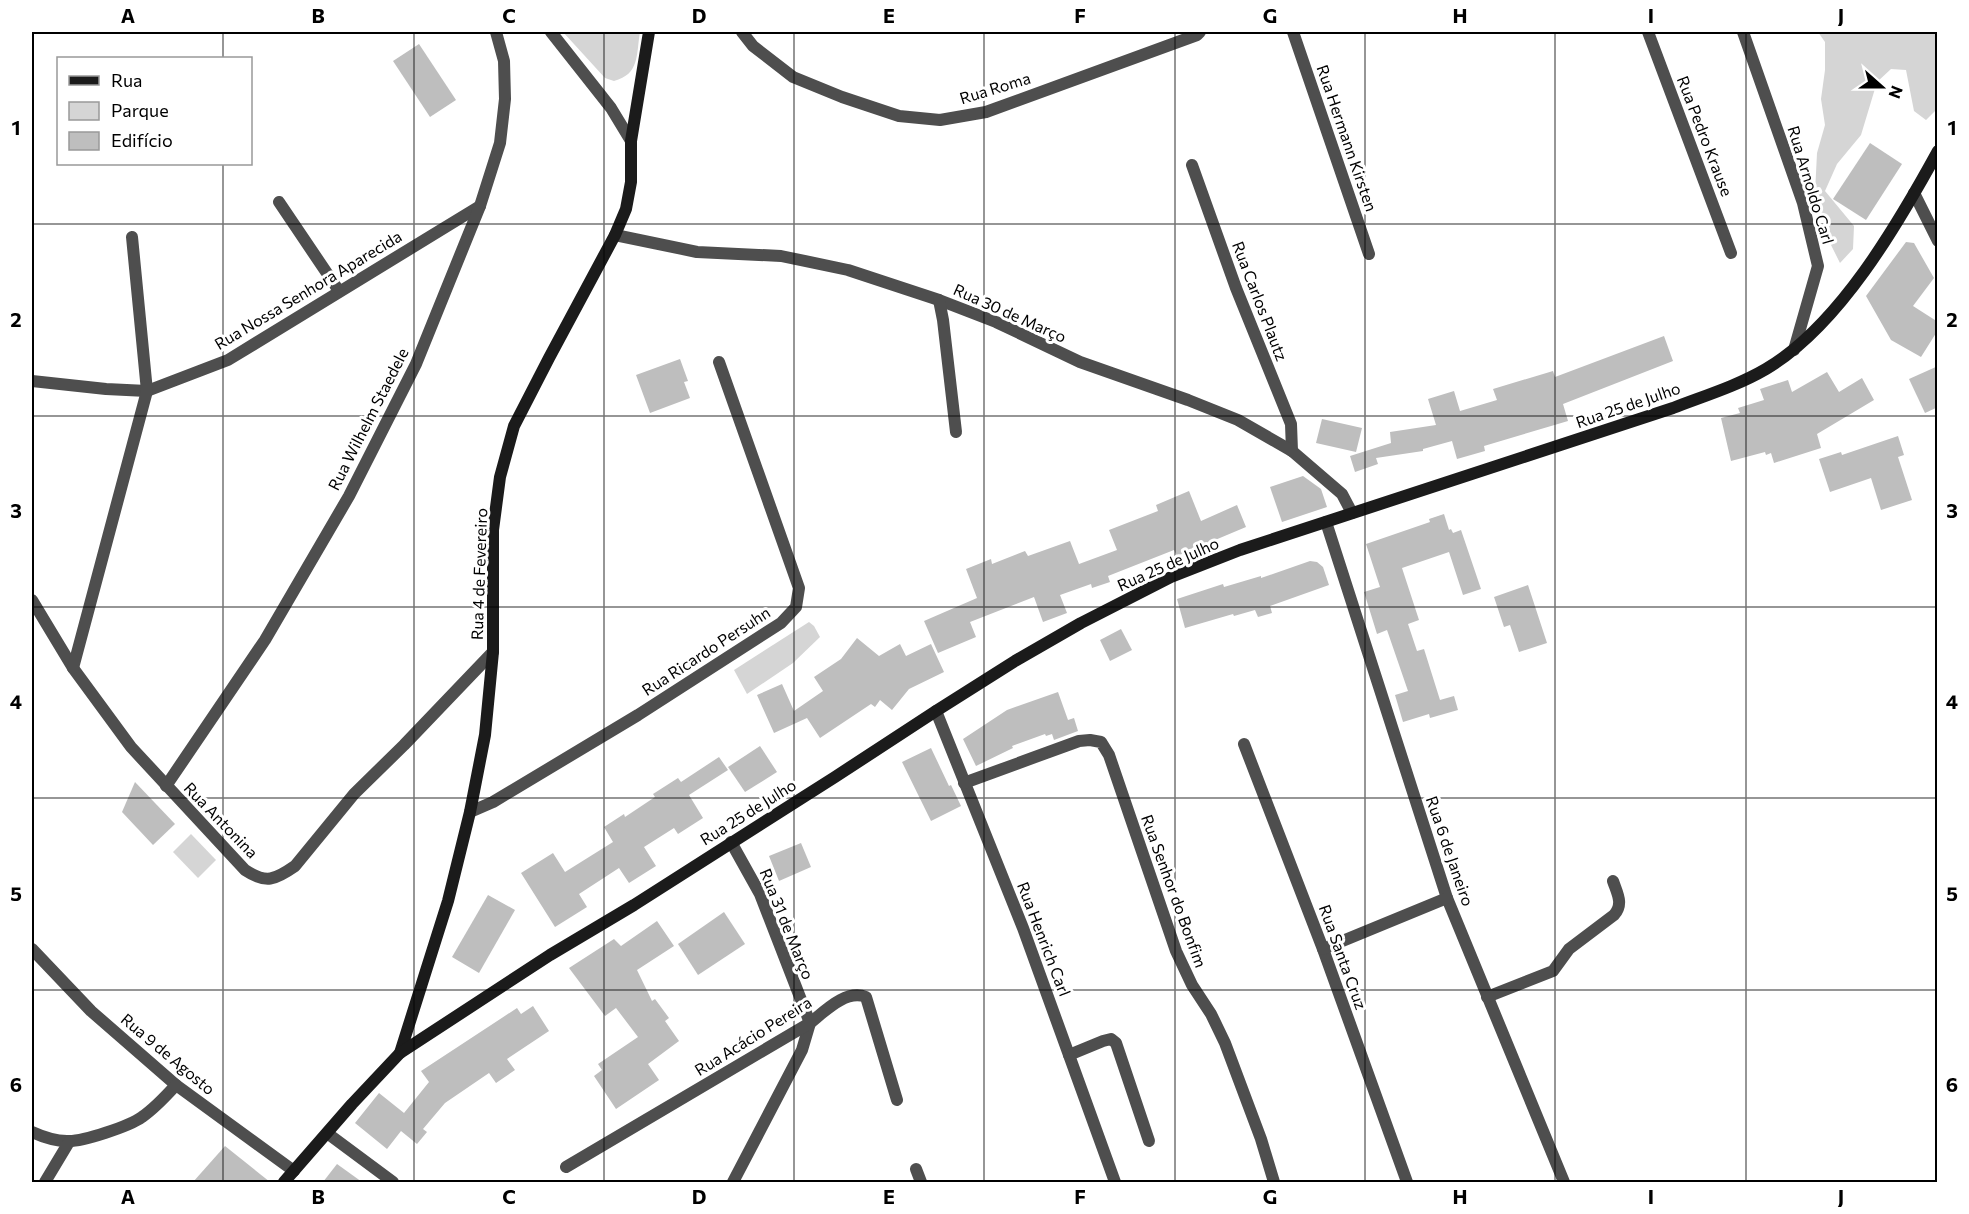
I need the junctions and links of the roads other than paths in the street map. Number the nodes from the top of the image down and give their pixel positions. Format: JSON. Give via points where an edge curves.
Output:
{"nodes":[{"id":1,"x":496,"y":32,"type":"edge"},
{"id":2,"x":551,"y":32,"type":"edge"},
{"id":3,"x":649,"y":32,"type":"edge"},
{"id":4,"x":742,"y":32,"type":"edge"},
{"id":5,"x":1200,"y":32,"type":"edge"},
{"id":6,"x":1293,"y":32,"type":"edge"},
{"id":7,"x":1648,"y":32,"type":"edge"},
{"id":8,"x":1743,"y":32,"type":"edge"},
{"id":9,"x":631,"y":141,"type":"junction"},
{"id":10,"x":1938,"y":151,"type":"edge"},
{"id":11,"x":1192,"y":165,"type":"dead end"},
{"id":12,"x":1914,"y":193,"type":"junction"},
{"id":13,"x":279,"y":202,"type":"dead end"},
{"id":14,"x":480,"y":206,"type":"junction"},
{"id":15,"x":615,"y":235,"type":"junction"},
{"id":16,"x":132,"y":237,"type":"dead end"},
{"id":17,"x":1938,"y":242,"type":"edge"},
{"id":18,"x":1731,"y":253,"type":"dead end"},
{"id":19,"x":1369,"y":254,"type":"dead end"},
{"id":20,"x":339,"y":291,"type":"junction"},
{"id":21,"x":939,"y":300,"type":"junction"},
{"id":22,"x":1794,"y":350,"type":"junction"},
{"id":23,"x":719,"y":362,"type":"dead end"},
{"id":24,"x":32,"y":381,"type":"edge"},
{"id":25,"x":147,"y":392,"type":"junction"},
{"id":26,"x":956,"y":432,"type":"dead end"},
{"id":27,"x":1292,"y":450,"type":"junction"},
{"id":28,"x":1352,"y":513,"type":"junction"},
{"id":29,"x":1326,"y":522,"type":"junction"},
{"id":30,"x":32,"y":600,"type":"edge"},
{"id":31,"x":493,"y":651,"type":"junction"},
{"id":32,"x":73,"y":668,"type":"junction"},
{"id":33,"x":936,"y":711,"type":"junction"},
{"id":34,"x":1244,"y":744,"type":"dead end"},
{"id":35,"x":964,"y":783,"type":"junction"},
{"id":36,"x":166,"y":786,"type":"junction"},
{"id":37,"x":470,"y":812,"type":"junction"},
{"id":38,"x":731,"y":842,"type":"junction"},
{"id":39,"x":1613,"y":881,"type":"dead end"},
{"id":40,"x":1447,"y":898,"type":"junction"},
{"id":41,"x":32,"y":949,"type":"edge"},
{"id":42,"x":1323,"y":949,"type":"junction"},
{"id":43,"x":1487,"y":997,"type":"junction"},
{"id":44,"x":810,"y":1023,"type":"junction"},
{"id":45,"x":400,"y":1053,"type":"junction"},
{"id":46,"x":1070,"y":1055,"type":"junction"},
{"id":47,"x":176,"y":1085,"type":"junction"},
{"id":48,"x":897,"y":1100,"type":"dead end"},
{"id":49,"x":32,"y":1132,"type":"edge"},
{"id":50,"x":327,"y":1132,"type":"junction"},
{"id":51,"x":1149,"y":1141,"type":"dead end"},
{"id":52,"x":69,"y":1142,"type":"junction"},
{"id":53,"x":566,"y":1167,"type":"dead end"},
{"id":54,"x":916,"y":1169,"type":"dead end"},
{"id":55,"x":294,"y":1171,"type":"junction"},
{"id":56,"x":45,"y":1182,"type":"edge"},
{"id":57,"x":284,"y":1182,"type":"edge"},
{"id":58,"x":393,"y":1182,"type":"edge"},
{"id":59,"x":733,"y":1182,"type":"edge"},
{"id":60,"x":921,"y":1182,"type":"edge"},
{"id":61,"x":1115,"y":1182,"type":"edge"},
{"id":62,"x":1274,"y":1182,"type":"edge"},
{"id":63,"x":1407,"y":1182,"type":"edge"},
{"id":64,"x":1564,"y":1182,"type":"edge"}],
"edges":[{"from":1,"to":14,"type":"street","name":"Rua Wilhelm Staedele","via":[[504,61],[505,99],[500,143]]},
{"from":2,"to":9,"type":"street","via":[[611,108]]},
{"from":3,"to":9,"type":"main road","name":"Rua 4 de Fevereiro"},
{"from":4,"to":5,"type":"street","name":"Rua Roma","via":[[753,46],[793,77],[899,116],[940,120],[986,112]]},
{"from":6,"to":19,"type":"street","name":"Rua Hermann Kirsten"},
{"from":7,"to":18,"type":"street","name":"Rua Pedro Krause"},
{"from":8,"to":22,"type":"street","name":"Rua Arnoldo Carl","via":[[1803,203],[1818,266]]},
{"from":9,"to":15,"type":"main road","name":"Rua 4 de Fevereiro","via":[[631,182],[626,209]]},
{"from":10,"to":12,"type":"main road","name":"Rua 25 de Julho"},
{"from":11,"to":27,"type":"street","name":"Rua Carlos Plautz","via":[[1236,288],[1292,424]]},
{"from":12,"to":17,"type":"street"},
{"from":12,"to":22,"type":"main road","name":"Rua 25 de Julho","via":[[1832,313]]},
{"from":13,"to":20,"type":"street"},
{"from":14,"to":20,"type":"street","name":"Rua Nossa Senhora Aparecida"},
{"from":14,"to":36,"type":"street","name":"Rua Wilhelm Staedele","via":[[416,364],[349,496],[266,640]]},
{"from":15,"to":21,"type":"street","name":"Rua 30 de Março","via":[[697,252],[781,256],[848,270]]},
{"from":15,"to":31,"type":"main road","name":"Rua 4 de Fevereiro","via":[[514,426],[500,477],[493,530]]},
{"from":16,"to":25,"type":"street"},
{"from":20,"to":25,"type":"street","name":"Rua Nossa Senhora Aparecida","via":[[228,360]]},
{"from":21,"to":26,"type":"street"},
{"from":21,"to":27,"type":"street","name":"Rua 30 de Março","via":[[1080,362],[1238,420]]},
{"from":22,"to":28,"type":"main road","name":"Rua 25 de Julho","via":[[1740,382],[1673,408]]},
{"from":23,"to":37,"type":"street","name":"Rua Ricardo Persuhn","via":[[799,588],[796,607],[781,623],[647,709]]},
{"from":24,"to":25,"type":"street"},
{"from":25,"to":32,"type":"street"},
{"from":27,"to":28,"type":"street","name":"Rua 30 de Março","via":[[1342,494]]},
{"from":28,"to":29,"type":"main road","name":"Rua 25 de Julho"},
{"from":29,"to":33,"type":"main road","name":"Rua 25 de Julho","via":[[1172,577],[1081,622]]},
{"from":29,"to":40,"type":"street","name":"Rua 6 de Janeiro"},
{"from":30,"to":32,"type":"street","name":"Rua Antonina"},
{"from":31,"to":36,"type":"street","name":"Rua Antonina","via":[[354,794],[295,866],[282,875],[269,880],[244,870]]},
{"from":31,"to":37,"type":"main road","name":"Rua 4 de Fevereiro","via":[[485,735]]},
{"from":32,"to":36,"type":"street","name":"Rua Antonina","via":[[131,747]]},
{"from":33,"to":35,"type":"street","name":"Rua Henrich Carl"},
{"from":33,"to":38,"type":"main road","name":"Rua 25 de Julho"},
{"from":34,"to":42,"type":"street","name":"Rua Santa Cruz"},
{"from":35,"to":46,"type":"street","name":"Rua Henrich Carl"},
{"from":35,"to":62,"type":"street","name":"Rua Senhor do Bonfim","via":[[1079,741],[1101,742],[1109,755],[1176,951],[1225,1043]]},
{"from":37,"to":45,"type":"main road","name":"Rua 4 de Fevereiro","via":[[448,901]]},
{"from":38,"to":44,"type":"street","name":"Rua 31 de Março","via":[[760,894]]},
{"from":38,"to":45,"type":"main road","name":"Rua 25 de Julho"},
{"from":39,"to":43,"type":"street","via":[[1620,900],[1614,915],[1569,949],[1553,971]]},
{"from":40,"to":42,"type":"street"},
{"from":40,"to":43,"type":"street","name":"Rua 6 de Janeiro"},
{"from":41,"to":47,"type":"street","name":"Rua 9 de Agosto","via":[[91,1011]]},
{"from":42,"to":63,"type":"street","name":"Rua Santa Cruz"},
{"from":43,"to":64,"type":"street","name":"Rua 6 de Janeiro"},
{"from":44,"to":48,"type":"street","name":"Rua Acácio Pereira","via":[[849,996],[867,996]]},
{"from":44,"to":53,"type":"street","name":"Rua Acácio Pereira"},
{"from":44,"to":59,"type":"street","via":[[802,1050]]},
{"from":45,"to":50,"type":"main road"},
{"from":46,"to":51,"type":"street","via":[[1103,1041],[1116,1043]]},
{"from":46,"to":61,"type":"street","name":"Rua Henrich Carl"},
{"from":47,"to":52,"type":"street","via":[[141,1118],[115,1130]]},
{"from":47,"to":55,"type":"street","name":"Rua 9 de Agosto"},
{"from":49,"to":52,"type":"street"},
{"from":50,"to":55,"type":"main road"},
{"from":50,"to":58,"type":"street"},
{"from":52,"to":56,"type":"street"},
{"from":54,"to":60,"type":"street"},
{"from":55,"to":57,"type":"main road"}]}
